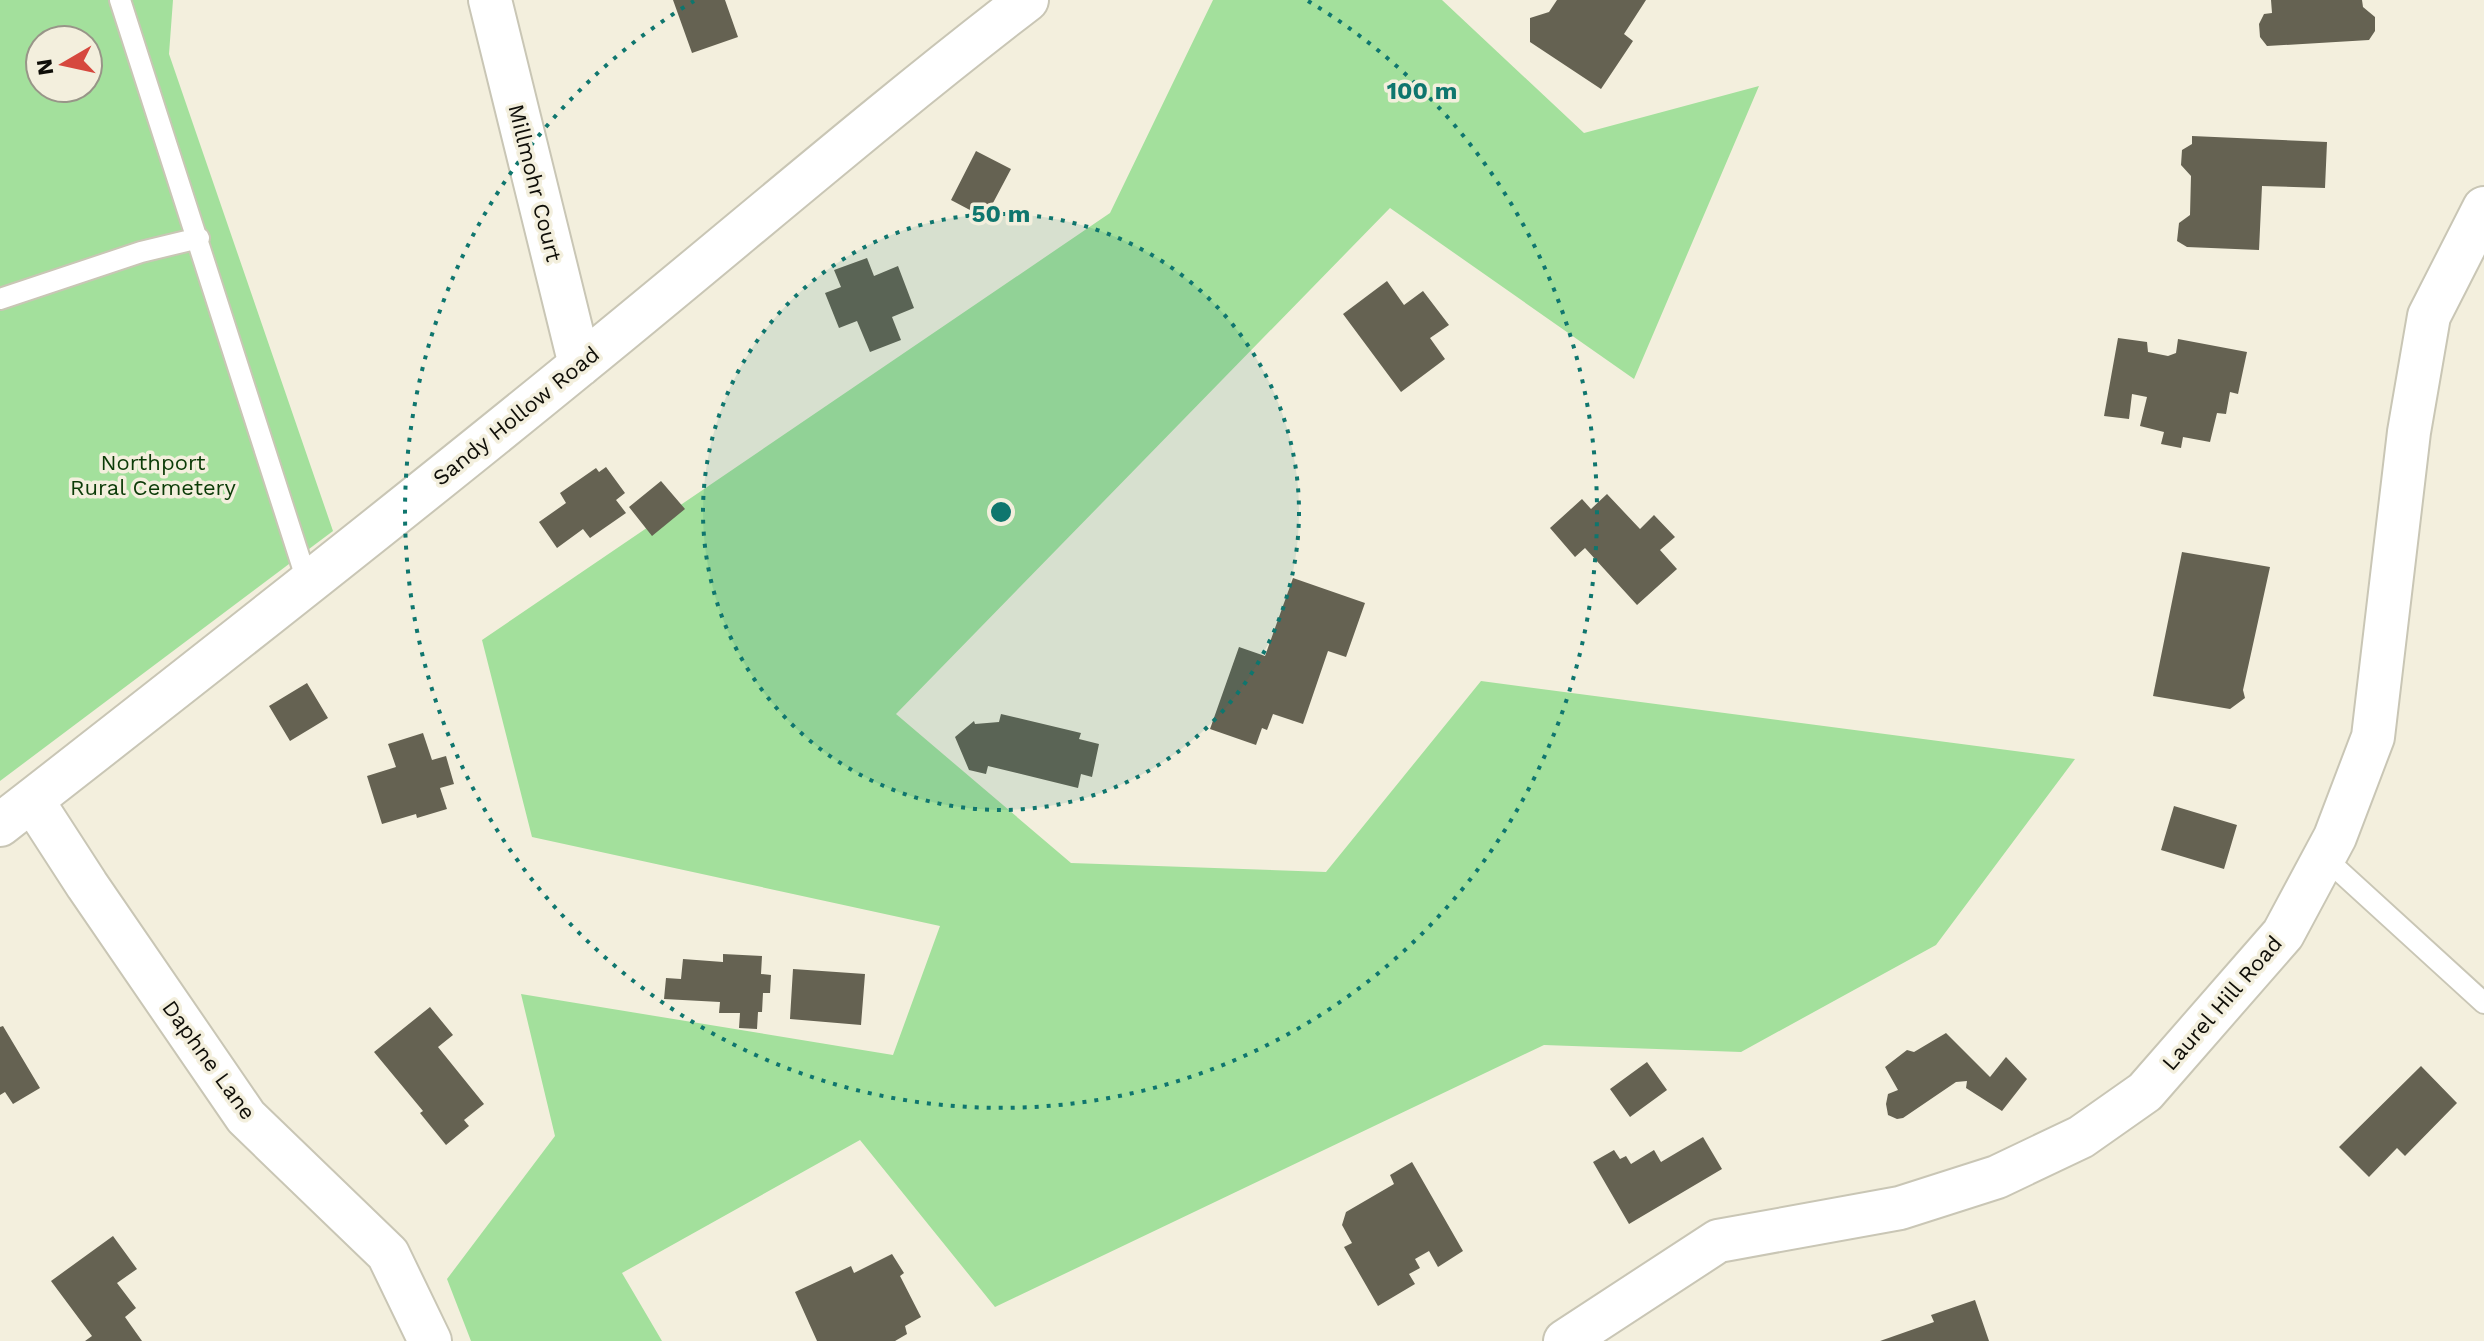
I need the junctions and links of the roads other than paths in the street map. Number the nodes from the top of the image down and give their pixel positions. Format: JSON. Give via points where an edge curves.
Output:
{"nodes":[{"id":1,"x":120,"y":0,"type":"edge"},
{"id":2,"x":490,"y":0,"type":"edge"},
{"id":3,"x":1027,"y":0,"type":"edge"},
{"id":4,"x":2484,"y":208,"type":"edge"},
{"id":5,"x":199,"y":238,"type":"junction"},
{"id":6,"x":0,"y":299,"type":"edge"},
{"id":7,"x":580,"y":365,"type":"junction"},
{"id":8,"x":308,"y":584,"type":"junction"},
{"id":9,"x":16,"y":813,"type":"edge"},
{"id":10,"x":2324,"y":857,"type":"junction"},
{"id":11,"x":2484,"y":1003,"type":"edge"},
{"id":12,"x":430,"y":1341,"type":"edge"},
{"id":13,"x":1565,"y":1341,"type":"edge"}],
"edges":[{"from":1,"to":5,"type":"lane"},
{"from":2,"to":7,"type":"street","name":"Millmohr Court"},
{"from":3,"to":7,"type":"street","name":"Sandy Hollow Road"},
{"from":4,"to":10,"type":"street","name":"Laurel Hill Road","via":[[2429,316],[2409,432],[2373,737]]},
{"from":5,"to":6,"type":"lane"},
{"from":5,"to":8,"type":"lane"},
{"from":7,"to":8,"type":"street","name":"Sandy Hollow Road"},
{"from":8,"to":9,"type":"street","name":"Sandy Hollow Road"},
{"from":9,"to":12,"type":"street","name":"Daphne Lane","via":[[87,885],[246,1117],[388,1254]]},
{"from":10,"to":11,"type":"lane"},
{"from":10,"to":13,"type":"street","name":"Laurel Hill Road","via":[[2283,934],[2145,1092],[2081,1137],[1997,1177],[1900,1208],[1718,1241]]}]}
